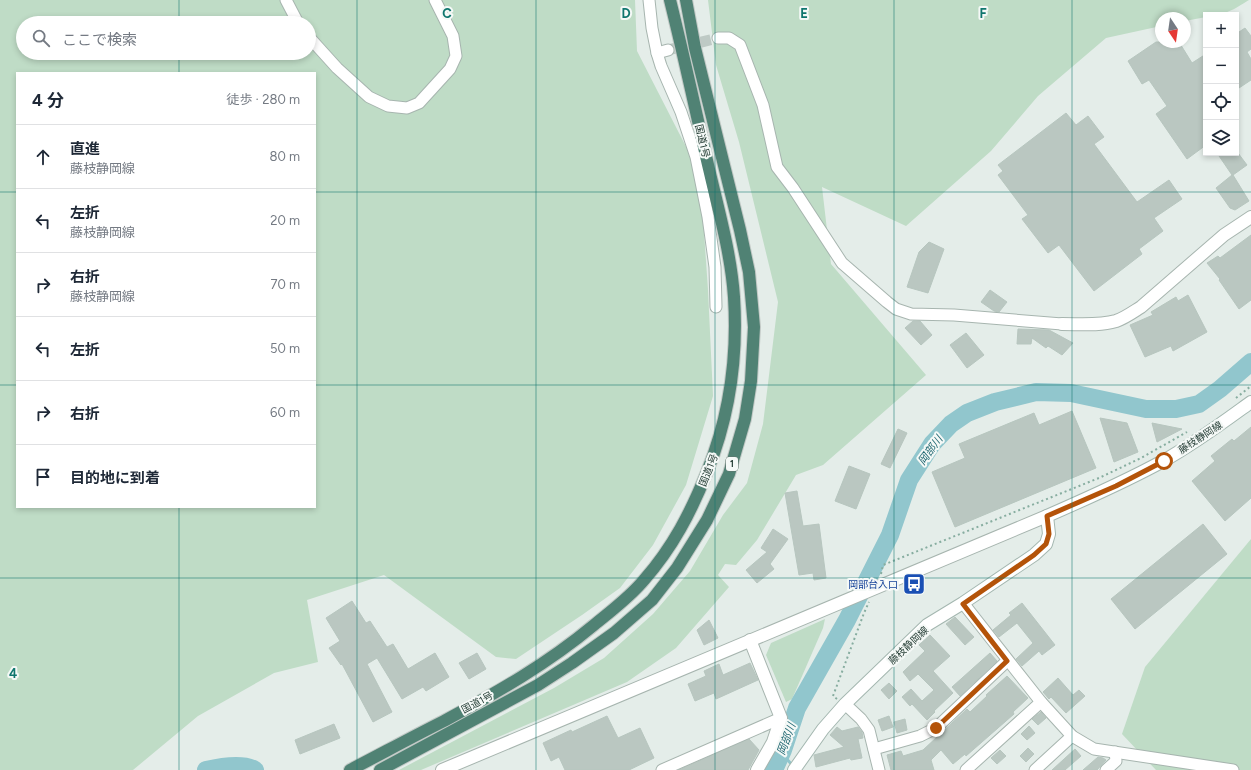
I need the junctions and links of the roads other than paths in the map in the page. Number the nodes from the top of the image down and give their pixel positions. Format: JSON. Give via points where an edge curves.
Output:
{"nodes":[{"id":1,"x":286,"y":0,"type":"edge"},
{"id":2,"x":436,"y":0,"type":"edge"},
{"id":3,"x":649,"y":0,"type":"edge"},
{"id":4,"x":670,"y":0,"type":"edge"},
{"id":5,"x":686,"y":0,"type":"edge"},
{"id":6,"x":294,"y":16,"type":"edge"},
{"id":7,"x":718,"y":38,"type":"tunnel mouth"},
{"id":8,"x":316,"y":45,"type":"edge"},
{"id":9,"x":668,"y":50,"type":"tunnel mouth"},
{"id":10,"x":657,"y":53,"type":"junction"},
{"id":11,"x":1251,"y":217,"type":"edge"},
{"id":12,"x":716,"y":307,"type":"dead end"},
{"id":13,"x":1062,"y":324,"type":"joint"},
{"id":14,"x":1251,"y":402,"type":"edge"},
{"id":15,"x":1047,"y":516,"type":"junction"},
{"id":16,"x":963,"y":604,"type":"junction"},
{"id":17,"x":750,"y":640,"type":"junction"},
{"id":18,"x":1007,"y":661,"type":"junction"},
{"id":19,"x":1040,"y":702,"type":"junction"},
{"id":20,"x":845,"y":704,"type":"junction"},
{"id":21,"x":781,"y":718,"type":"junction"},
{"id":22,"x":1072,"y":736,"type":"junction"},
{"id":23,"x":874,"y":749,"type":"junction"},
{"id":24,"x":1115,"y":752,"type":"junction"},
{"id":25,"x":383,"y":768,"type":"edge"},
{"id":26,"x":350,"y":770,"type":"edge"},
{"id":27,"x":442,"y":770,"type":"edge"},
{"id":28,"x":662,"y":770,"type":"edge"},
{"id":29,"x":757,"y":770,"type":"edge"},
{"id":30,"x":794,"y":770,"type":"edge"},
{"id":31,"x":879,"y":770,"type":"edge"},
{"id":32,"x":966,"y":770,"type":"edge"},
{"id":33,"x":1035,"y":770,"type":"edge"},
{"id":34,"x":1106,"y":770,"type":"edge"},
{"id":35,"x":1233,"y":770,"type":"edge"}],
"edges":[{"from":1,"to":6,"type":"street"},
{"from":2,"to":8,"type":"street","via":[[453,36],[456,56],[450,69],[419,103],[407,108],[388,106],[369,98]]},
{"from":3,"to":10,"type":"street"},
{"from":4,"to":26,"type":"highway","name":"国道1号","number":"1","via":[[728,250],[734,295],[735,352],[726,416],[717,448],[697,498],[680,530],[643,581],[577,639],[494,693]]},
{"from":5,"to":25,"type":"highway","name":"国道1号","number":"1","via":[[695,48],[749,272],[754,327],[751,381],[745,419],[729,474],[707,520],[677,568],[652,600],[614,633],[538,685]]},
{"from":7,"to":13,"type":"street","via":[[729,38],[740,45],[763,105],[777,167],[842,263],[887,302],[896,309],[911,314]]},
{"from":9,"to":10,"type":"street"},
{"from":10,"to":12,"type":"street","via":[[696,156],[714,260]]},
{"from":11,"to":13,"type":"street","via":[[1224,235],[1128,316],[1104,323]]},
{"from":14,"to":15,"type":"street","name":"藤枝静岡線","via":[[1164,461],[1116,486]]},
{"from":15,"to":16,"type":"street","name":"藤枝静岡線","via":[[1049,534],[1046,544]]},
{"from":15,"to":17,"type":"street"},
{"from":16,"to":18,"type":"street"},
{"from":16,"to":20,"type":"street","name":"藤枝静岡線","via":[[927,626]]},
{"from":17,"to":21,"type":"street"},
{"from":17,"to":27,"type":"street"},
{"from":18,"to":19,"type":"street"},
{"from":18,"to":23,"type":"street","via":[[936,728],[920,736]]},
{"from":19,"to":22,"type":"street"},
{"from":19,"to":32,"type":"street"},
{"from":20,"to":23,"type":"street","via":[[869,730]]},
{"from":20,"to":30,"type":"street","name":"藤枝静岡線","via":[[823,729]]},
{"from":21,"to":28,"type":"street"},
{"from":21,"to":29,"type":"street","via":[[773,742]]},
{"from":22,"to":24,"type":"street","via":[[1094,749]]},
{"from":22,"to":33,"type":"street"},
{"from":23,"to":31,"type":"street"},
{"from":24,"to":34,"type":"street","via":[[1116,761]]},
{"from":24,"to":35,"type":"street"}]}
